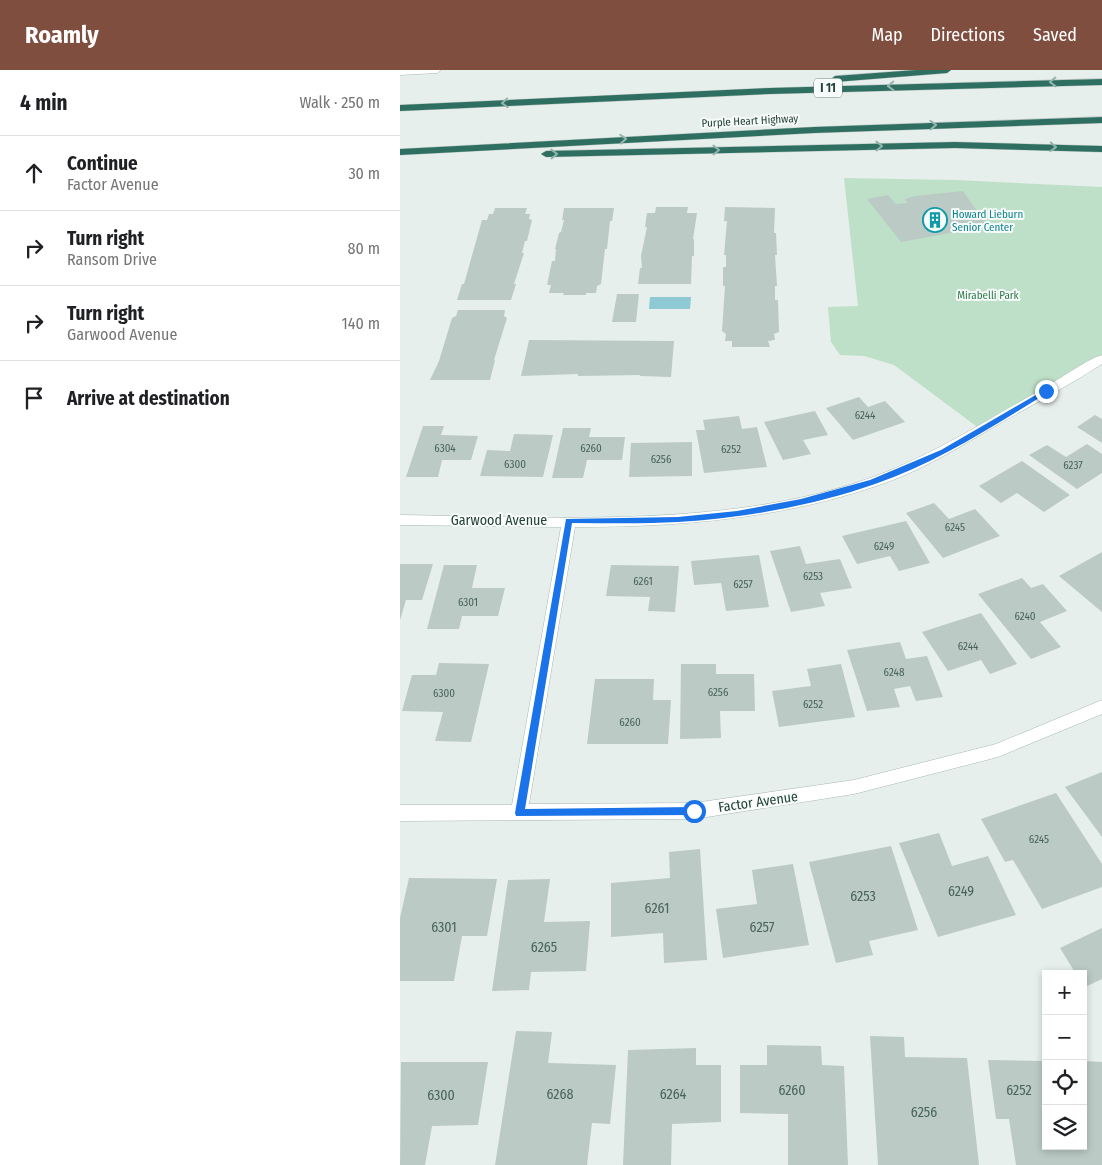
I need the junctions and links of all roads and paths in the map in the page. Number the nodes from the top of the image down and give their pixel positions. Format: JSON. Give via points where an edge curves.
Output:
{"nodes":[{"id":1,"x":437,"y":70,"type":"edge"},
{"id":2,"x":947,"y":70,"type":"edge"},
{"id":3,"x":400,"y":72,"type":"edge"},
{"id":4,"x":829,"y":79,"type":"dead end"},
{"id":5,"x":809,"y":80,"type":"dead end"},
{"id":6,"x":1102,"y":82,"type":"edge"},
{"id":7,"x":554,"y":100,"type":"junction"},
{"id":8,"x":400,"y":108,"type":"edge"},
{"id":9,"x":1102,"y":120,"type":"edge"},
{"id":10,"x":1102,"y":149,"type":"edge"},
{"id":11,"x":400,"y":152,"type":"edge"},
{"id":12,"x":400,"y":157,"type":"edge"},
{"id":13,"x":1102,"y":359,"type":"edge"},
{"id":14,"x":400,"y":520,"type":"edge"},
{"id":15,"x":569,"y":521,"type":"junction"},
{"id":16,"x":1102,"y":707,"type":"edge"},
{"id":17,"x":400,"y":813,"type":"edge"},
{"id":18,"x":520,"y":813,"type":"junction"}],
"edges":[{"from":1,"to":3,"type":"street"},
{"from":2,"to":4,"type":"highway"},
{"from":5,"to":7,"type":"highway"},
{"from":6,"to":7,"type":"highway","number":"I 11","one_way":true,"via":[[885,86]]},
{"from":7,"to":8,"type":"highway","number":"I 11","one_way":true},
{"from":11,"to":9,"type":"highway","name":"Purple Heart Highway","one_way":true,"via":[[833,129]]},
{"from":12,"to":10,"type":"highway","one_way":true,"via":[[947,145]]},
{"from":13,"to":15,"type":"street","name":"Garwood Avenue","via":[[944,451],[873,482],[801,502],[737,514],[678,520]]},
{"from":14,"to":15,"type":"street","name":"Garwood Avenue"},
{"from":15,"to":18,"type":"street"},
{"from":16,"to":18,"type":"street","name":"Factor Avenue","via":[[998,750],[854,787],[694,811]]},
{"from":17,"to":18,"type":"street","name":"Factor Avenue"}]}
